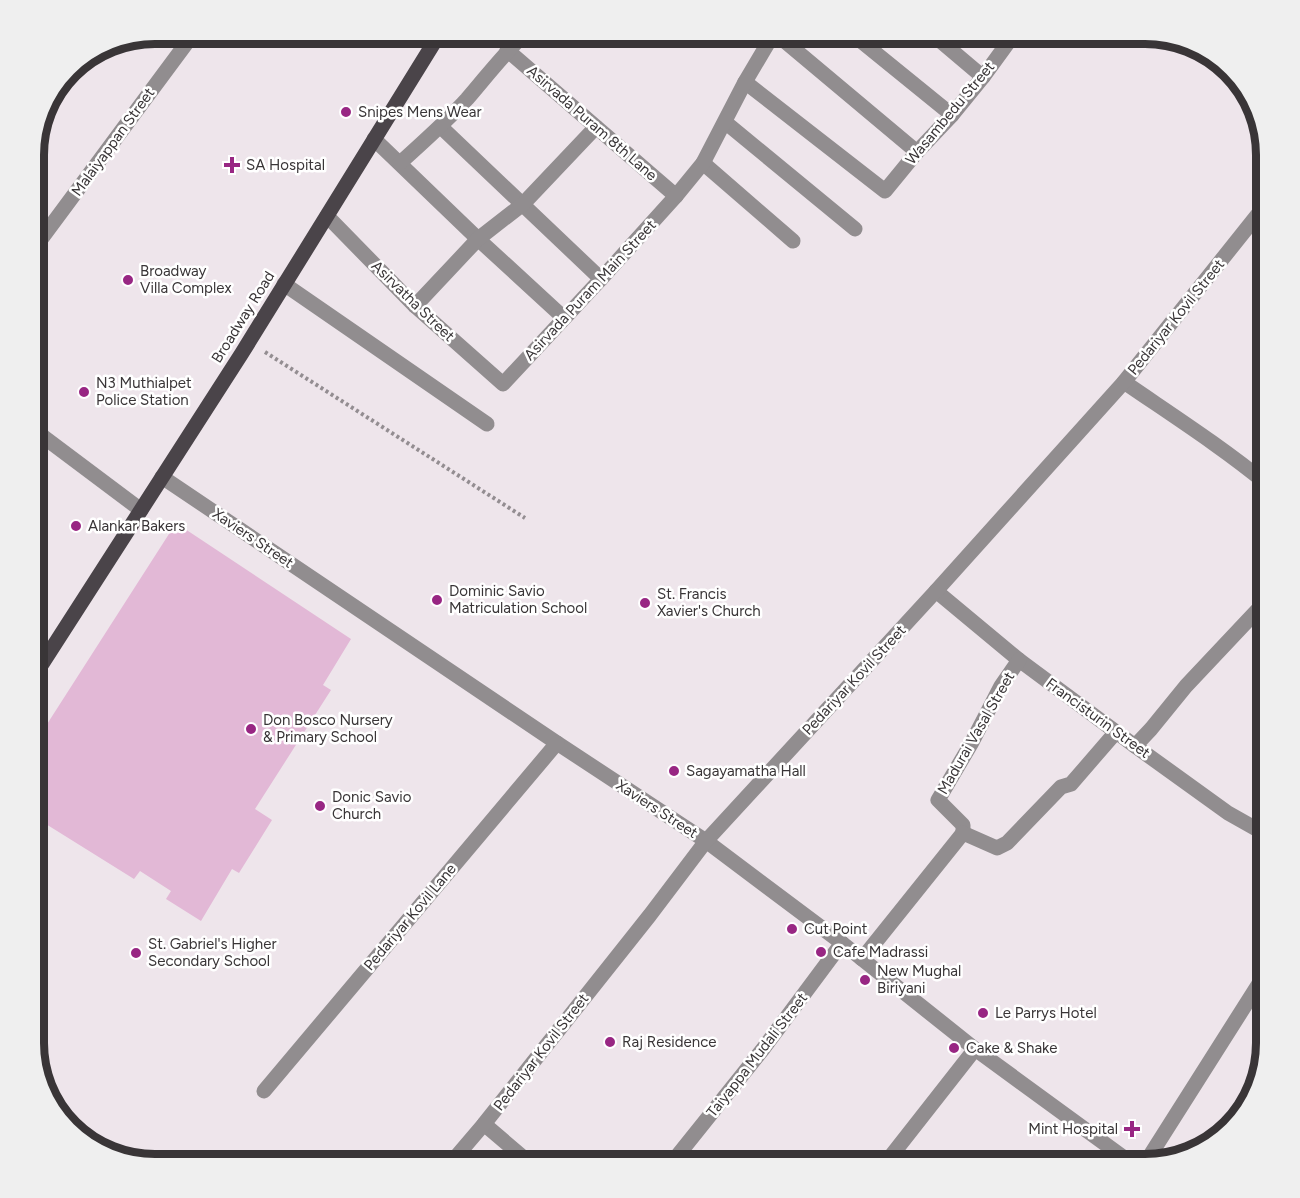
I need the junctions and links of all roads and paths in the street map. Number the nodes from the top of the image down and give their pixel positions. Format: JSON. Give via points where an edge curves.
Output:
{"nodes":[{"id":1,"x":186,"y":44,"type":"edge"},
{"id":2,"x":433,"y":44,"type":"edge"},
{"id":3,"x":514,"y":44,"type":"edge"},
{"id":4,"x":768,"y":44,"type":"edge"},
{"id":5,"x":787,"y":44,"type":"edge"},
{"id":6,"x":864,"y":44,"type":"edge"},
{"id":7,"x":944,"y":44,"type":"edge"},
{"id":8,"x":1006,"y":44,"type":"edge"},
{"id":9,"x":507,"y":50,"type":"junction"},
{"id":10,"x":982,"y":77,"type":"junction"},
{"id":11,"x":746,"y":82,"type":"junction"},
{"id":12,"x":951,"y":115,"type":"junction"},
{"id":13,"x":725,"y":122,"type":"junction"},
{"id":14,"x":441,"y":127,"type":"junction"},
{"id":15,"x":596,"y":127,"type":"junction"},
{"id":16,"x":375,"y":139,"type":"junction"},
{"id":17,"x":917,"y":152,"type":"junction"},
{"id":18,"x":400,"y":163,"type":"junction"},
{"id":19,"x":703,"y":163,"type":"junction"},
{"id":20,"x":676,"y":196,"type":"junction"},
{"id":21,"x":523,"y":204,"type":"junction"},
{"id":22,"x":327,"y":216,"type":"junction"},
{"id":23,"x":1256,"y":217,"type":"edge"},
{"id":24,"x":855,"y":229,"type":"dead end"},
{"id":25,"x":44,"y":235,"type":"edge"},
{"id":26,"x":478,"y":239,"type":"junction"},
{"id":27,"x":793,"y":241,"type":"dead end"},
{"id":28,"x":601,"y":279,"type":"junction"},
{"id":29,"x":284,"y":284,"type":"junction"},
{"id":30,"x":415,"y":306,"type":"junction"},
{"id":31,"x":564,"y":318,"type":"junction"},
{"id":32,"x":249,"y":342,"type":"junction"},
{"id":33,"x":1124,"y":382,"type":"junction"},
{"id":34,"x":503,"y":384,"type":"joint"},
{"id":35,"x":488,"y":424,"type":"dead end"},
{"id":36,"x":44,"y":437,"type":"edge"},
{"id":37,"x":1256,"y":475,"type":"edge"},
{"id":38,"x":162,"y":477,"type":"junction"},
{"id":39,"x":141,"y":510,"type":"junction"},
{"id":40,"x":525,"y":518,"type":"dead end"},
{"id":41,"x":936,"y":591,"type":"junction"},
{"id":42,"x":1256,"y":612,"type":"edge"},
{"id":43,"x":1019,"y":660,"type":"junction"},
{"id":44,"x":44,"y":661,"type":"edge"},
{"id":45,"x":1116,"y":732,"type":"junction"},
{"id":46,"x":556,"y":743,"type":"junction"},
{"id":47,"x":1135,"y":746,"type":"junction"},
{"id":48,"x":1256,"y":829,"type":"edge"},
{"id":49,"x":963,"y":833,"type":"junction"},
{"id":50,"x":706,"y":841,"type":"junction"},
{"id":51,"x":842,"y":943,"type":"junction"},
{"id":52,"x":862,"y":959,"type":"junction"},
{"id":53,"x":1256,"y":995,"type":"edge"},
{"id":54,"x":975,"y":1050,"type":"junction"},
{"id":55,"x":264,"y":1091,"type":"dead end"},
{"id":56,"x":484,"y":1124,"type":"junction"},
{"id":57,"x":458,"y":1154,"type":"edge"},
{"id":58,"x":519,"y":1154,"type":"edge"},
{"id":59,"x":679,"y":1154,"type":"edge"},
{"id":60,"x":893,"y":1154,"type":"edge"},
{"id":61,"x":1119,"y":1154,"type":"edge"},
{"id":62,"x":1151,"y":1154,"type":"edge"}],
"edges":[{"from":1,"to":25,"type":"street","name":"Malaiyappan Street"},
{"from":2,"to":16,"type":"main road","name":"Broadway Road"},
{"from":3,"to":9,"type":"street"},
{"from":4,"to":11,"type":"street","name":"Asirvada Puram Main Street"},
{"from":5,"to":17,"type":"street"},
{"from":6,"to":12,"type":"street"},
{"from":7,"to":10,"type":"street"},
{"from":8,"to":10,"type":"street","name":"Wasambedu Street"},
{"from":9,"to":14,"type":"street"},
{"from":9,"to":15,"type":"street","name":"Asirvada Puram 8th Lane"},
{"from":10,"to":12,"type":"street","name":"Wasambedu Street"},
{"from":11,"to":13,"type":"street","name":"Asirvada Puram Main Street"},
{"from":11,"to":17,"type":"street","name":"Wasambedu Street","via":[[885,191]]},
{"from":12,"to":17,"type":"street","name":"Wasambedu Street"},
{"from":13,"to":19,"type":"street","name":"Asirvada Puram Main Street"},
{"from":13,"to":24,"type":"street"},
{"from":14,"to":18,"type":"street"},
{"from":14,"to":21,"type":"street"},
{"from":15,"to":20,"type":"street","name":"Asirvada Puram 8th Lane"},
{"from":15,"to":21,"type":"street"},
{"from":16,"to":18,"type":"street"},
{"from":16,"to":22,"type":"main road","name":"Broadway Road"},
{"from":18,"to":26,"type":"street"},
{"from":19,"to":20,"type":"street","name":"Asirvada Puram Main Street"},
{"from":19,"to":27,"type":"street"},
{"from":20,"to":28,"type":"street","name":"Asirvada Puram Main Street"},
{"from":21,"to":26,"type":"street"},
{"from":21,"to":28,"type":"street"},
{"from":22,"to":29,"type":"main road","name":"Broadway Road"},
{"from":22,"to":30,"type":"street","name":"Asirvatha Street"},
{"from":23,"to":33,"type":"street","name":"Pedariyar Kovil Street"},
{"from":26,"to":30,"type":"street"},
{"from":26,"to":31,"type":"street"},
{"from":28,"to":31,"type":"street","name":"Asirvada Puram Main Street"},
{"from":29,"to":32,"type":"main road","name":"Broadway Road"},
{"from":29,"to":35,"type":"street"},
{"from":30,"to":34,"type":"street","name":"Asirvatha Street"},
{"from":31,"to":34,"type":"street","name":"Asirvada Puram Main Street"},
{"from":32,"to":38,"type":"main road","name":"Broadway Road"},
{"from":32,"to":40,"type":"path"},
{"from":33,"to":37,"type":"street"},
{"from":33,"to":41,"type":"street","name":"Pedariyar Kovil Street"},
{"from":36,"to":39,"type":"street"},
{"from":38,"to":39,"type":"main road","name":"Broadway Road"},
{"from":38,"to":46,"type":"street","name":"Xaviers Street"},
{"from":39,"to":44,"type":"main road","name":"Broadway Road"},
{"from":41,"to":43,"type":"street","name":"Francisturin Street"},
{"from":41,"to":50,"type":"street","name":"Pedariyar Kovil Street"},
{"from":42,"to":47,"type":"street"},
{"from":43,"to":45,"type":"street","name":"Francisturin Street"},
{"from":43,"to":49,"type":"street","name":"Madurai Vasal Street","via":[[938,801],[963,825]]},
{"from":45,"to":47,"type":"street","name":"Francisturin Street"},
{"from":45,"to":49,"type":"street","via":[[1071,784],[1061,787],[1007,843],[998,848]]},
{"from":46,"to":50,"type":"street","name":"Xaviers Street"},
{"from":46,"to":55,"type":"street","name":"Pedariyar Kovil Lane"},
{"from":47,"to":48,"type":"street","name":"Francisturin Street"},
{"from":49,"to":52,"type":"street"},
{"from":50,"to":51,"type":"street","name":"Xaviers Street"},
{"from":50,"to":56,"type":"street","name":"Pedariyar Kovil Street"},
{"from":51,"to":52,"type":"street","name":"Xaviers Street"},
{"from":51,"to":59,"type":"street","name":"Taiyappa Mudali Street"},
{"from":52,"to":54,"type":"street","name":"Xaviers Street"},
{"from":53,"to":62,"type":"street"},
{"from":54,"to":60,"type":"street"},
{"from":54,"to":61,"type":"street","name":"Xaviers Street"},
{"from":56,"to":57,"type":"street","name":"Pedariyar Kovil Street"},
{"from":56,"to":58,"type":"street"}]}
